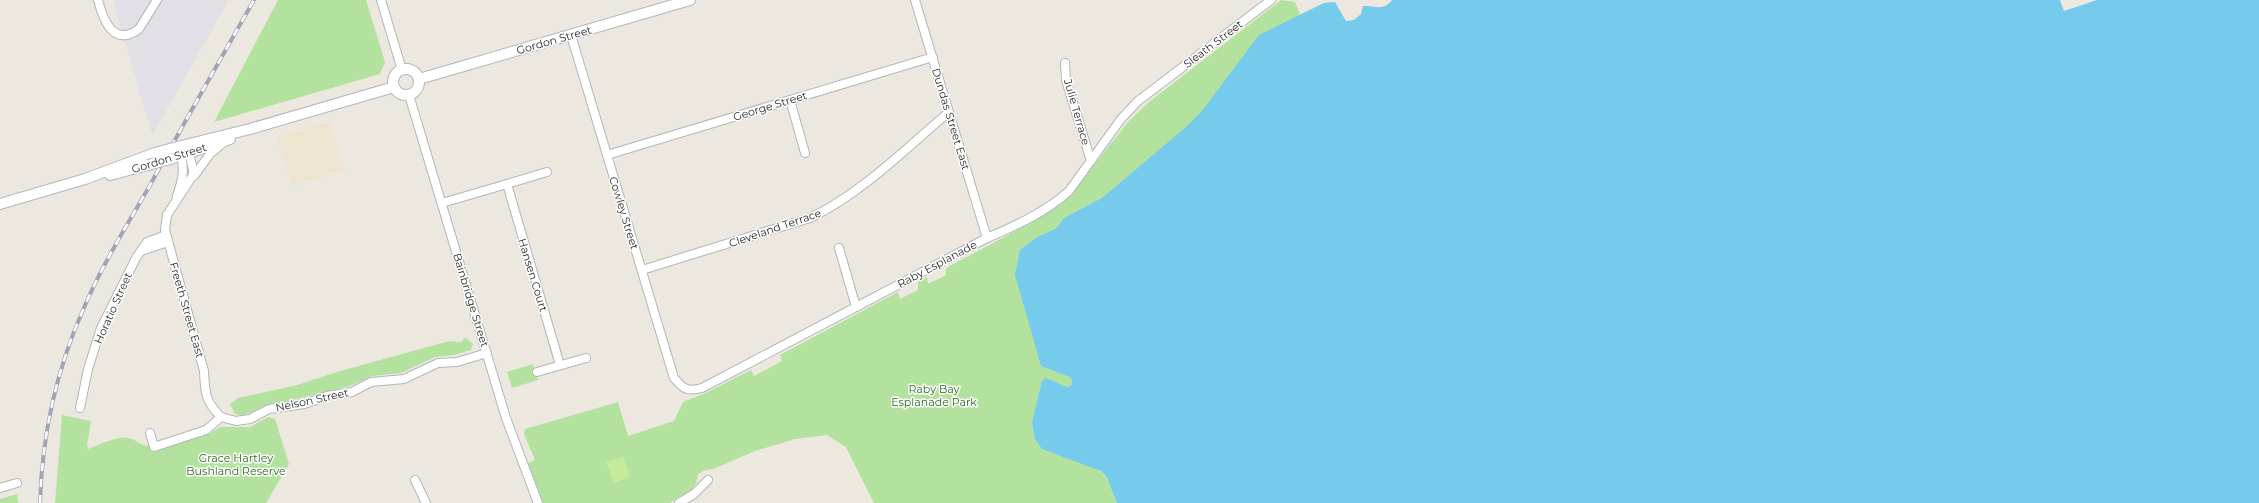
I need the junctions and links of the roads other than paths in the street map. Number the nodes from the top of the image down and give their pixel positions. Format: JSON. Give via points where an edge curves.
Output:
{"nodes":[{"id":1,"x":98,"y":0,"type":"edge"},
{"id":2,"x":157,"y":0,"type":"edge"},
{"id":3,"x":381,"y":0,"type":"edge"},
{"id":4,"x":690,"y":0,"type":"edge"},
{"id":5,"x":916,"y":0,"type":"edge"},
{"id":6,"x":1271,"y":0,"type":"edge"},
{"id":7,"x":571,"y":35,"type":"junction"},
{"id":8,"x":932,"y":57,"type":"junction"},
{"id":9,"x":1066,"y":63,"type":"dead end"},
{"id":10,"x":402,"y":70,"type":"junction"},
{"id":11,"x":419,"y":79,"type":"junction"},
{"id":12,"x":394,"y":87,"type":"junction"},
{"id":13,"x":1154,"y":88,"type":"joint"},
{"id":14,"x":409,"y":95,"type":"junction"},
{"id":15,"x":790,"y":100,"type":"junction"},
{"id":16,"x":949,"y":112,"type":"junction"},
{"id":17,"x":250,"y":129,"type":"junction"},
{"id":18,"x":227,"y":140,"type":"junction"},
{"id":19,"x":182,"y":150,"type":"junction"},
{"id":20,"x":805,"y":153,"type":"dead end"},
{"id":21,"x":607,"y":155,"type":"junction"},
{"id":22,"x":1091,"y":161,"type":"junction"},
{"id":23,"x":547,"y":172,"type":"dead end"},
{"id":24,"x":85,"y":179,"type":"junction"},
{"id":25,"x":191,"y":180,"type":"junction"},
{"id":26,"x":506,"y":184,"type":"junction"},
{"id":27,"x":176,"y":200,"type":"junction"},
{"id":28,"x":442,"y":203,"type":"junction"},
{"id":29,"x":0,"y":204,"type":"edge"},
{"id":30,"x":167,"y":238,"type":"junction"},
{"id":31,"x":987,"y":238,"type":"junction"},
{"id":32,"x":838,"y":248,"type":"dead end"},
{"id":33,"x":642,"y":270,"type":"junction"},
{"id":34,"x":856,"y":307,"type":"junction"},
{"id":35,"x":487,"y":353,"type":"junction"},
{"id":36,"x":586,"y":358,"type":"dead end"},
{"id":37,"x":560,"y":365,"type":"junction"},
{"id":38,"x":537,"y":372,"type":"dead end"},
{"id":39,"x":682,"y":388,"type":"joint"},
{"id":40,"x":80,"y":408,"type":"dead end"},
{"id":41,"x":221,"y":416,"type":"junction"},
{"id":42,"x":150,"y":433,"type":"dead end"},
{"id":43,"x":415,"y":480,"type":"dead end"},
{"id":44,"x":708,"y":480,"type":"dead end"},
{"id":45,"x":17,"y":483,"type":"dead end"},
{"id":46,"x":0,"y":488,"type":"edge"},
{"id":47,"x":426,"y":503,"type":"edge"},
{"id":48,"x":538,"y":503,"type":"edge"},
{"id":49,"x":679,"y":503,"type":"edge"}],
"edges":[{"from":1,"to":2,"type":"street","via":[[105,23],[111,30],[122,35],[139,30]]},
{"from":3,"to":10,"type":"street"},
{"from":4,"to":7,"type":"street","name":"Gordon Street"},
{"from":5,"to":8,"type":"street","name":"Dundas Street East"},
{"from":6,"to":13,"type":"street","name":"Sleath Street"},
{"from":7,"to":11,"type":"street","name":"Gordon Street"},
{"from":7,"to":21,"type":"street","name":"Cowley Street"},
{"from":8,"to":15,"type":"street","name":"George Street"},
{"from":8,"to":16,"type":"street","name":"Dundas Street East"},
{"from":9,"to":22,"type":"street","name":"Julie Terrace","via":[[1066,80]]},
{"from":10,"to":11,"type":"street","via":[[414,72]]},
{"from":10,"to":12,"type":"street","via":[[394,76]]},
{"from":11,"to":14,"type":"street","via":[[416,91]]},
{"from":12,"to":14,"type":"street","via":[[398,93]]},
{"from":12,"to":17,"type":"street","name":"Gordon Street"},
{"from":13,"to":22,"type":"street","name":"Raby Esplanade","via":[[1121,119]]},
{"from":14,"to":28,"type":"street","name":"Bainbridge Street"},
{"from":15,"to":20,"type":"street"},
{"from":15,"to":21,"type":"street","name":"George Street"},
{"from":16,"to":31,"type":"street","name":"Dundas Street East"},
{"from":16,"to":33,"type":"street","name":"Cleveland Terrace","via":[[832,208],[810,218]]},
{"from":17,"to":18,"type":"street","name":"Gordon Street"},
{"from":17,"to":19,"type":"street","name":"Gordon Street"},
{"from":18,"to":19,"type":"street","name":"Gordon Street"},
{"from":18,"to":25,"type":"street","name":"Freeth Street East","via":[[210,154]]},
{"from":19,"to":24,"type":"street","name":"Gordon Street","bridge":true,"via":[[155,153]]},
{"from":19,"to":24,"type":"street","name":"Gordon Street","bridge":true,"via":[[170,159]]},
{"from":19,"to":25,"type":"street","via":[[193,169]]},
{"from":19,"to":27,"type":"street","name":"Freeth Street East","via":[[183,177]]},
{"from":21,"to":33,"type":"street","name":"Cowley Street"},
{"from":22,"to":31,"type":"street","name":"Raby Esplanade","via":[[1060,199]]},
{"from":23,"to":26,"type":"street"},
{"from":24,"to":29,"type":"street","name":"Gordon Street"},
{"from":25,"to":27,"type":"street","name":"Freeth Street East"},
{"from":26,"to":28,"type":"street"},
{"from":26,"to":37,"type":"street","name":"Hansen Court"},
{"from":27,"to":30,"type":"street","name":"Freeth Street East","via":[[166,221]]},
{"from":28,"to":35,"type":"street","name":"Bainbridge Street"},
{"from":30,"to":40,"type":"street","name":"Horatio Street","via":[[147,242],[138,255],[101,328],[88,369]]},
{"from":30,"to":41,"type":"street","name":"Freeth Street East","via":[[204,372],[205,393],[211,407]]},
{"from":31,"to":34,"type":"street","name":"Raby Esplanade"},
{"from":32,"to":34,"type":"street"},
{"from":33,"to":39,"type":"street","name":"Cowley Street","via":[[674,378]]},
{"from":34,"to":39,"type":"street","name":"Raby Esplanade","via":[[702,388],[692,391]]},
{"from":35,"to":41,"type":"street","name":"Nelson Street","via":[[457,362],[438,363],[404,379],[371,382],[352,392],[327,396],[304,404],[269,409],[250,419],[236,421]]},
{"from":35,"to":48,"type":"street","name":"Bainbridge Street","via":[[506,418]]},
{"from":36,"to":37,"type":"street"},
{"from":37,"to":38,"type":"street"},
{"from":41,"to":42,"type":"street","via":[[206,430],[154,447]]},
{"from":43,"to":47,"type":"street"},
{"from":44,"to":49,"type":"street","via":[[694,494]]},
{"from":45,"to":46,"type":"street"}]}
